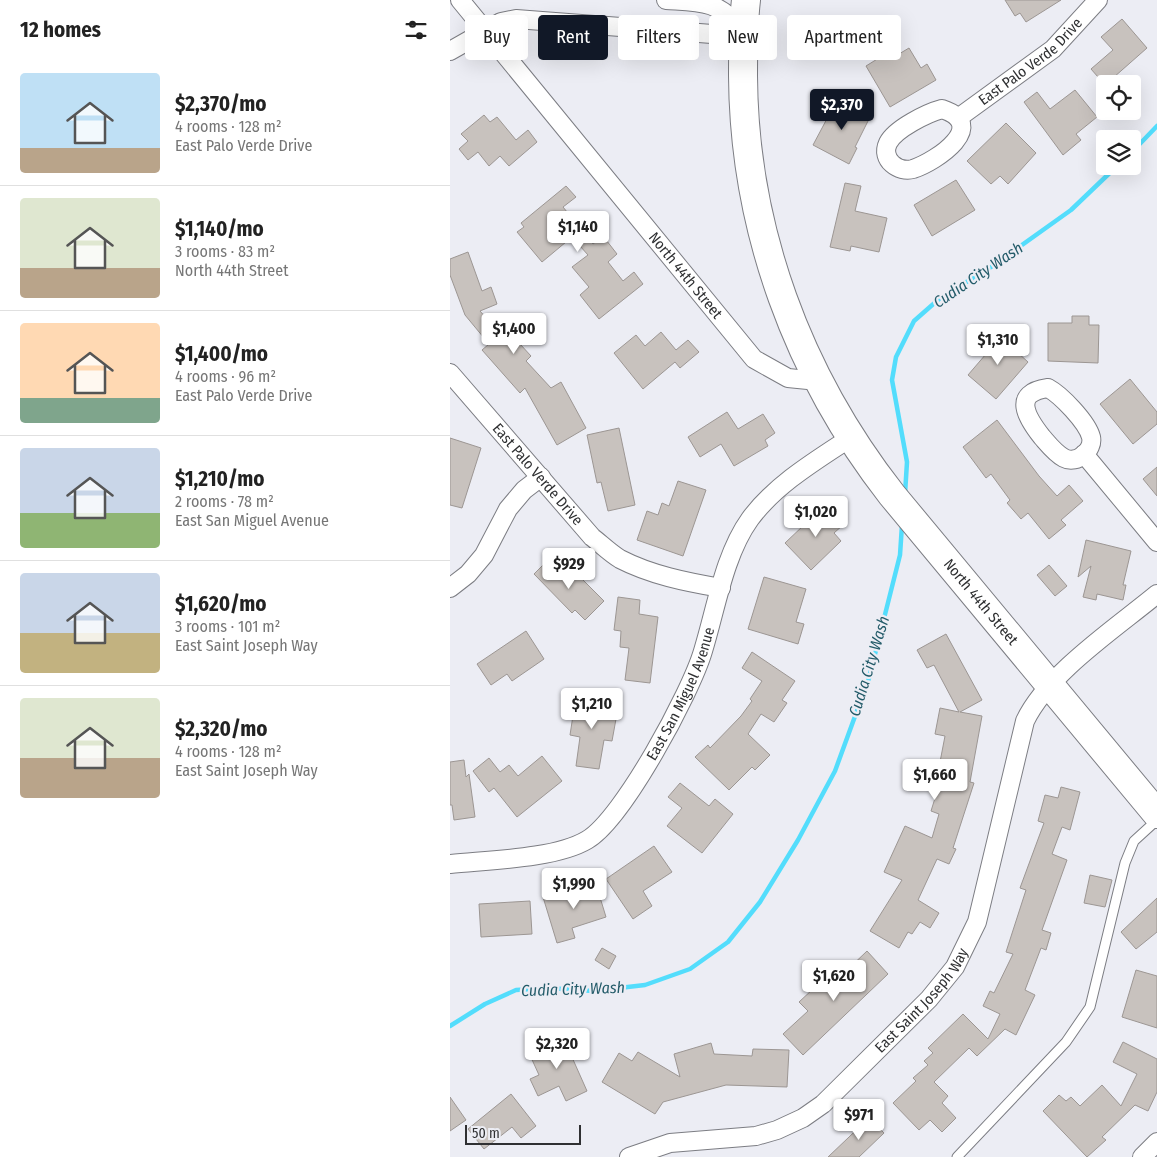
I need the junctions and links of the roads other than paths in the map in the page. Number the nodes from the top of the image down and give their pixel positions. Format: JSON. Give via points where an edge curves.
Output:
{"nodes":[{"id":1,"x":460,"y":0,"type":"edge"},
{"id":2,"x":666,"y":0,"type":"edge"},
{"id":3,"x":1098,"y":0,"type":"edge"},
{"id":4,"x":472,"y":15,"type":"edge"},
{"id":5,"x":742,"y":15,"type":"edge"},
{"id":6,"x":528,"y":21,"type":"edge"},
{"id":7,"x":709,"y":34,"type":"edge"},
{"id":8,"x":465,"y":42,"type":"edge"},
{"id":9,"x":450,"y":51,"type":"edge"},
{"id":10,"x":508,"y":60,"type":"edge"},
{"id":11,"x":743,"y":60,"type":"edge"},
{"id":12,"x":958,"y":118,"type":"dead end"},
{"id":13,"x":450,"y":373,"type":"edge"},
{"id":14,"x":818,"y":381,"type":"junction"},
{"id":15,"x":850,"y":438,"type":"junction"},
{"id":16,"x":1084,"y":454,"type":"dead end"},
{"id":17,"x":540,"y":477,"type":"junction"},
{"id":18,"x":1157,"y":542,"type":"edge"},
{"id":19,"x":450,"y":588,"type":"edge"},
{"id":20,"x":721,"y":588,"type":"junction"},
{"id":21,"x":1157,"y":594,"type":"edge"},
{"id":22,"x":1050,"y":686,"type":"junction"},
{"id":23,"x":1157,"y":814,"type":"edge"},
{"id":24,"x":1157,"y":820,"type":"edge"},
{"id":25,"x":450,"y":864,"type":"edge"},
{"id":26,"x":1157,"y":1142,"type":"edge"},
{"id":27,"x":628,"y":1157,"type":"edge"},
{"id":28,"x":957,"y":1157,"type":"edge"},
{"id":29,"x":1142,"y":1157,"type":"edge"}],
"edges":[{"from":1,"to":4,"type":"street","name":"North 44th Street"},
{"from":2,"to":5,"type":"street","via":[[710,3]]},
{"from":3,"to":12,"type":"street","name":"East Palo Verde Drive","via":[[1053,50]]},
{"from":6,"to":7,"type":"street"},
{"from":8,"to":9,"type":"street"},
{"from":10,"to":14,"type":"street","name":"North 44th Street","via":[[754,359],[788,378]]},
{"from":11,"to":14,"type":"main road","name":"North 44th Street","via":[[743,101],[755,202],[782,300]]},
{"from":13,"to":17,"type":"street","name":"East Palo Verde Drive"},
{"from":14,"to":15,"type":"main road","name":"North 44th Street"},
{"from":15,"to":20,"type":"street","name":"East San Miguel Avenue","via":[[766,501],[749,521],[729,562]]},
{"from":15,"to":22,"type":"main road","name":"North 44th Street","via":[[937,552]]},
{"from":16,"to":18,"type":"street"},
{"from":17,"to":19,"type":"street","via":[[508,509],[484,555]]},
{"from":17,"to":20,"type":"street","name":"East Palo Verde Drive","via":[[592,537],[618,558],[650,572]]},
{"from":20,"to":25,"type":"street","name":"East San Miguel Avenue","via":[[691,684],[631,790],[600,831],[555,852]]},
{"from":21,"to":22,"type":"street","name":"East Saint Joseph Way","via":[[1078,658]]},
{"from":22,"to":23,"type":"main road","name":"North 44th Street"},
{"from":22,"to":27,"type":"street","name":"East Saint Joseph Way","via":[[1025,721],[977,922],[955,967],[929,999],[823,1104],[803,1118],[756,1136],[670,1143]]},
{"from":24,"to":28,"type":"lane","via":[[1134,841],[1126,863],[1090,1007],[1066,1042]]},
{"from":26,"to":29,"type":"street"}]}
